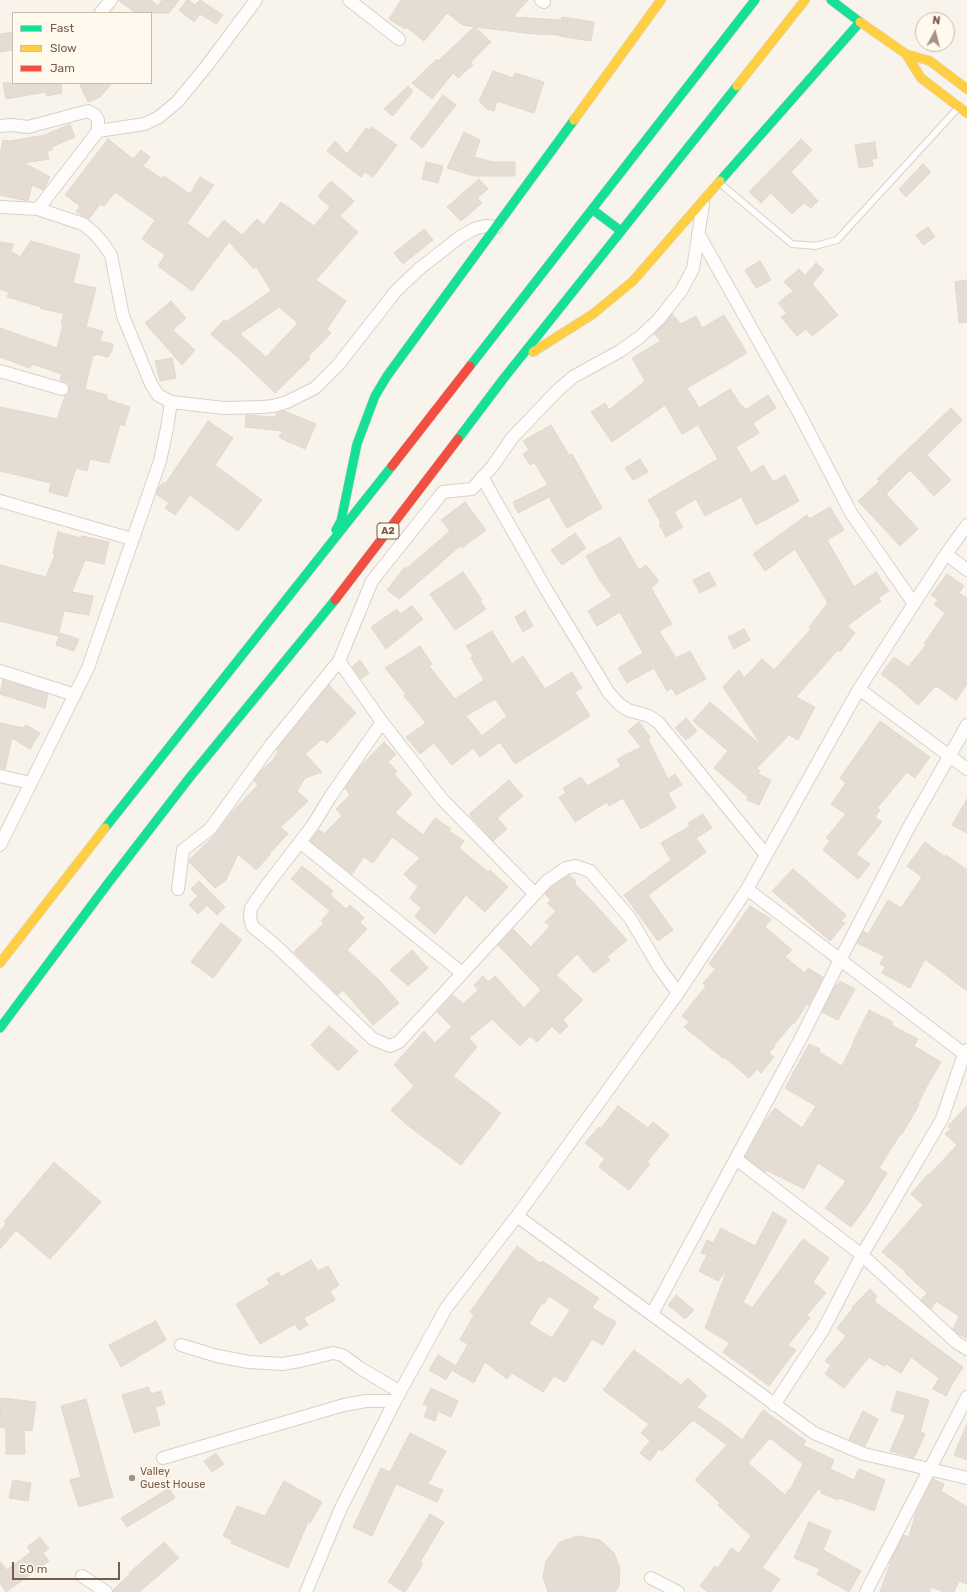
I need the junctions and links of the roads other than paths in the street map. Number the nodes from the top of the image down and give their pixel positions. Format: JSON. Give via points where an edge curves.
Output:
{"nodes":[{"id":1,"x":111,"y":0,"type":"edge"},
{"id":2,"x":256,"y":0,"type":"edge"},
{"id":3,"x":349,"y":0,"type":"edge"},
{"id":4,"x":661,"y":0,"type":"edge"},
{"id":5,"x":755,"y":0,"type":"edge"},
{"id":6,"x":805,"y":0,"type":"edge"},
{"id":7,"x":832,"y":0,"type":"edge"},
{"id":8,"x":101,"y":12,"type":"dead end"},
{"id":9,"x":860,"y":22,"type":"junction"},
{"id":10,"x":399,"y":39,"type":"dead end"},
{"id":11,"x":906,"y":54,"type":"junction"},
{"id":12,"x":967,"y":89,"type":"edge"},
{"id":13,"x":963,"y":110,"type":"edge"},
{"id":14,"x":0,"y":126,"type":"edge"},
{"id":15,"x":98,"y":131,"type":"junction"},
{"id":16,"x":719,"y":183,"type":"junction"},
{"id":17,"x":703,"y":201,"type":"junction"},
{"id":18,"x":0,"y":207,"type":"edge"},
{"id":19,"x":38,"y":209,"type":"junction"},
{"id":20,"x":592,"y":210,"type":"junction"},
{"id":21,"x":496,"y":227,"type":"junction"},
{"id":22,"x":621,"y":231,"type":"junction"},
{"id":23,"x":698,"y":233,"type":"junction"},
{"id":24,"x":0,"y":371,"type":"edge"},
{"id":25,"x":504,"y":378,"type":"junction"},
{"id":26,"x":62,"y":390,"type":"dead end"},
{"id":27,"x":171,"y":402,"type":"junction"},
{"id":28,"x":482,"y":477,"type":"junction"},
{"id":29,"x":0,"y":501,"type":"edge"},
{"id":30,"x":967,"y":525,"type":"edge"},
{"id":31,"x":132,"y":539,"type":"junction"},
{"id":32,"x":327,"y":550,"type":"junction"},
{"id":33,"x":946,"y":554,"type":"junction"},
{"id":34,"x":967,"y":570,"type":"edge"},
{"id":35,"x":914,"y":604,"type":"junction"},
{"id":36,"x":339,"y":661,"type":"junction"},
{"id":37,"x":0,"y":670,"type":"edge"},
{"id":38,"x":859,"y":689,"type":"junction"},
{"id":39,"x":75,"y":695,"type":"junction"},
{"id":40,"x":382,"y":722,"type":"junction"},
{"id":41,"x":967,"y":724,"type":"edge"},
{"id":42,"x":950,"y":757,"type":"junction"},
{"id":43,"x":967,"y":770,"type":"edge"},
{"id":44,"x":0,"y":776,"type":"edge"},
{"id":45,"x":31,"y":783,"type":"junction"},
{"id":46,"x":300,"y":842,"type":"junction"},
{"id":47,"x":0,"y":845,"type":"edge"},
{"id":48,"x":766,"y":855,"type":"junction"},
{"id":49,"x":178,"y":889,"type":"dead end"},
{"id":50,"x":747,"y":889,"type":"junction"},
{"id":51,"x":535,"y":894,"type":"junction"},
{"id":52,"x":840,"y":960,"type":"junction"},
{"id":53,"x":0,"y":963,"type":"edge"},
{"id":54,"x":462,"y":973,"type":"junction"},
{"id":55,"x":678,"y":993,"type":"junction"},
{"id":56,"x":0,"y":1028,"type":"edge"},
{"id":57,"x":966,"y":1053,"type":"edge"},
{"id":58,"x":736,"y":1159,"type":"junction"},
{"id":59,"x":517,"y":1216,"type":"junction"},
{"id":60,"x":862,"y":1255,"type":"junction"},
{"id":61,"x":652,"y":1314,"type":"junction"},
{"id":62,"x":181,"y":1345,"type":"dead end"},
{"id":63,"x":967,"y":1349,"type":"edge"},
{"id":64,"x":398,"y":1396,"type":"junction"},
{"id":65,"x":967,"y":1397,"type":"edge"},
{"id":66,"x":774,"y":1405,"type":"junction"},
{"id":67,"x":163,"y":1458,"type":"dead end"},
{"id":68,"x":929,"y":1469,"type":"junction"},
{"id":69,"x":967,"y":1478,"type":"edge"},
{"id":70,"x":82,"y":1576,"type":"dead end"},
{"id":71,"x":651,"y":1578,"type":"dead end"},
{"id":72,"x":106,"y":1592,"type":"edge"},
{"id":73,"x":306,"y":1592,"type":"edge"},
{"id":74,"x":678,"y":1592,"type":"edge"},
{"id":75,"x":866,"y":1592,"type":"edge"}],
"edges":[{"from":1,"to":8,"type":"street"},
{"from":2,"to":15,"type":"street","via":[[177,102],[159,117],[145,124]]},
{"from":3,"to":10,"type":"street"},
{"from":4,"to":21,"type":"main road"},
{"from":5,"to":20,"type":"main road"},
{"from":6,"to":22,"type":"main road","number":"A2"},
{"from":7,"to":9,"type":"main road"},
{"from":9,"to":11,"type":"main road"},
{"from":9,"to":16,"type":"main road"},
{"from":11,"to":12,"type":"main road","via":[[930,61]]},
{"from":11,"to":13,"type":"main road","via":[[921,78]]},
{"from":13,"to":16,"type":"lane","via":[[837,240],[815,246],[792,244]]},
{"from":14,"to":15,"type":"street","via":[[28,127],[88,111],[98,120]]},
{"from":15,"to":19,"type":"street"},
{"from":16,"to":17,"type":"main road"},
{"from":17,"to":23,"type":"street"},
{"from":17,"to":25,"type":"main road","via":[[633,281],[592,314],[541,346]]},
{"from":18,"to":19,"type":"street"},
{"from":19,"to":27,"type":"street","via":[[82,224],[94,233],[111,255],[123,316],[151,384],[158,394]]},
{"from":20,"to":22,"type":"main road"},
{"from":20,"to":32,"type":"main road"},
{"from":21,"to":27,"type":"street","via":[[474,229],[419,269],[396,291],[324,381],[303,394],[287,402],[262,407],[224,408]]},
{"from":21,"to":32,"type":"main road","via":[[375,396],[357,444],[341,521]]},
{"from":22,"to":25,"type":"main road","number":"A2"},
{"from":23,"to":28,"type":"street","via":[[693,269],[681,291],[659,319],[640,337],[573,377],[558,390],[512,438]]},
{"from":23,"to":35,"type":"street","via":[[799,413],[851,513]]},
{"from":24,"to":26,"type":"street"},
{"from":25,"to":56,"type":"main road","number":"A2","via":[[345,588],[190,777]]},
{"from":27,"to":31,"type":"street","via":[[160,461]]},
{"from":28,"to":36,"type":"street","via":[[472,489],[444,492],[372,581]]},
{"from":28,"to":48,"type":"street","via":[[547,592],[609,693],[628,710],[649,716],[658,722]]},
{"from":29,"to":31,"type":"street"},
{"from":30,"to":33,"type":"street"},
{"from":31,"to":39,"type":"street","via":[[88,668]]},
{"from":32,"to":53,"type":"main road"},
{"from":33,"to":34,"type":"street"},
{"from":33,"to":35,"type":"street"},
{"from":35,"to":38,"type":"street"},
{"from":36,"to":40,"type":"street"},
{"from":36,"to":49,"type":"street","via":[[270,746],[210,829],[183,850]]},
{"from":37,"to":39,"type":"street"},
{"from":38,"to":42,"type":"street"},
{"from":38,"to":48,"type":"street"},
{"from":39,"to":45,"type":"street"},
{"from":40,"to":46,"type":"street"},
{"from":40,"to":51,"type":"street","via":[[442,799]]},
{"from":41,"to":42,"type":"street"},
{"from":42,"to":43,"type":"street"},
{"from":42,"to":52,"type":"street","via":[[909,827]]},
{"from":44,"to":45,"type":"street"},
{"from":45,"to":47,"type":"street"},
{"from":46,"to":54,"type":"street"},
{"from":46,"to":54,"type":"street","via":[[250,908],[252,926],[373,1038],[390,1046],[399,1042]]},
{"from":48,"to":50,"type":"street"},
{"from":50,"to":52,"type":"street"},
{"from":50,"to":55,"type":"street"},
{"from":51,"to":54,"type":"street"},
{"from":51,"to":55,"type":"street","via":[[547,881],[566,868],[575,866],[590,871],[630,918],[659,968]]},
{"from":52,"to":57,"type":"street"},
{"from":52,"to":58,"type":"street"},
{"from":55,"to":59,"type":"street"},
{"from":57,"to":60,"type":"street","via":[[942,1119]]},
{"from":58,"to":60,"type":"street"},
{"from":58,"to":61,"type":"street"},
{"from":59,"to":61,"type":"street"},
{"from":59,"to":64,"type":"street","via":[[446,1308]]},
{"from":60,"to":63,"type":"street","via":[[956,1342]]},
{"from":60,"to":66,"type":"street","via":[[823,1330]]},
{"from":61,"to":66,"type":"street"},
{"from":62,"to":64,"type":"street","via":[[249,1362],[282,1364],[333,1353],[342,1355]]},
{"from":64,"to":67,"type":"street","via":[[344,1405]]},
{"from":64,"to":73,"type":"street","via":[[341,1508]]},
{"from":65,"to":68,"type":"street"},
{"from":66,"to":68,"type":"street","via":[[814,1433],[864,1454]]},
{"from":68,"to":69,"type":"street"},
{"from":68,"to":75,"type":"street"},
{"from":70,"to":72,"type":"street"},
{"from":71,"to":74,"type":"street"}]}
